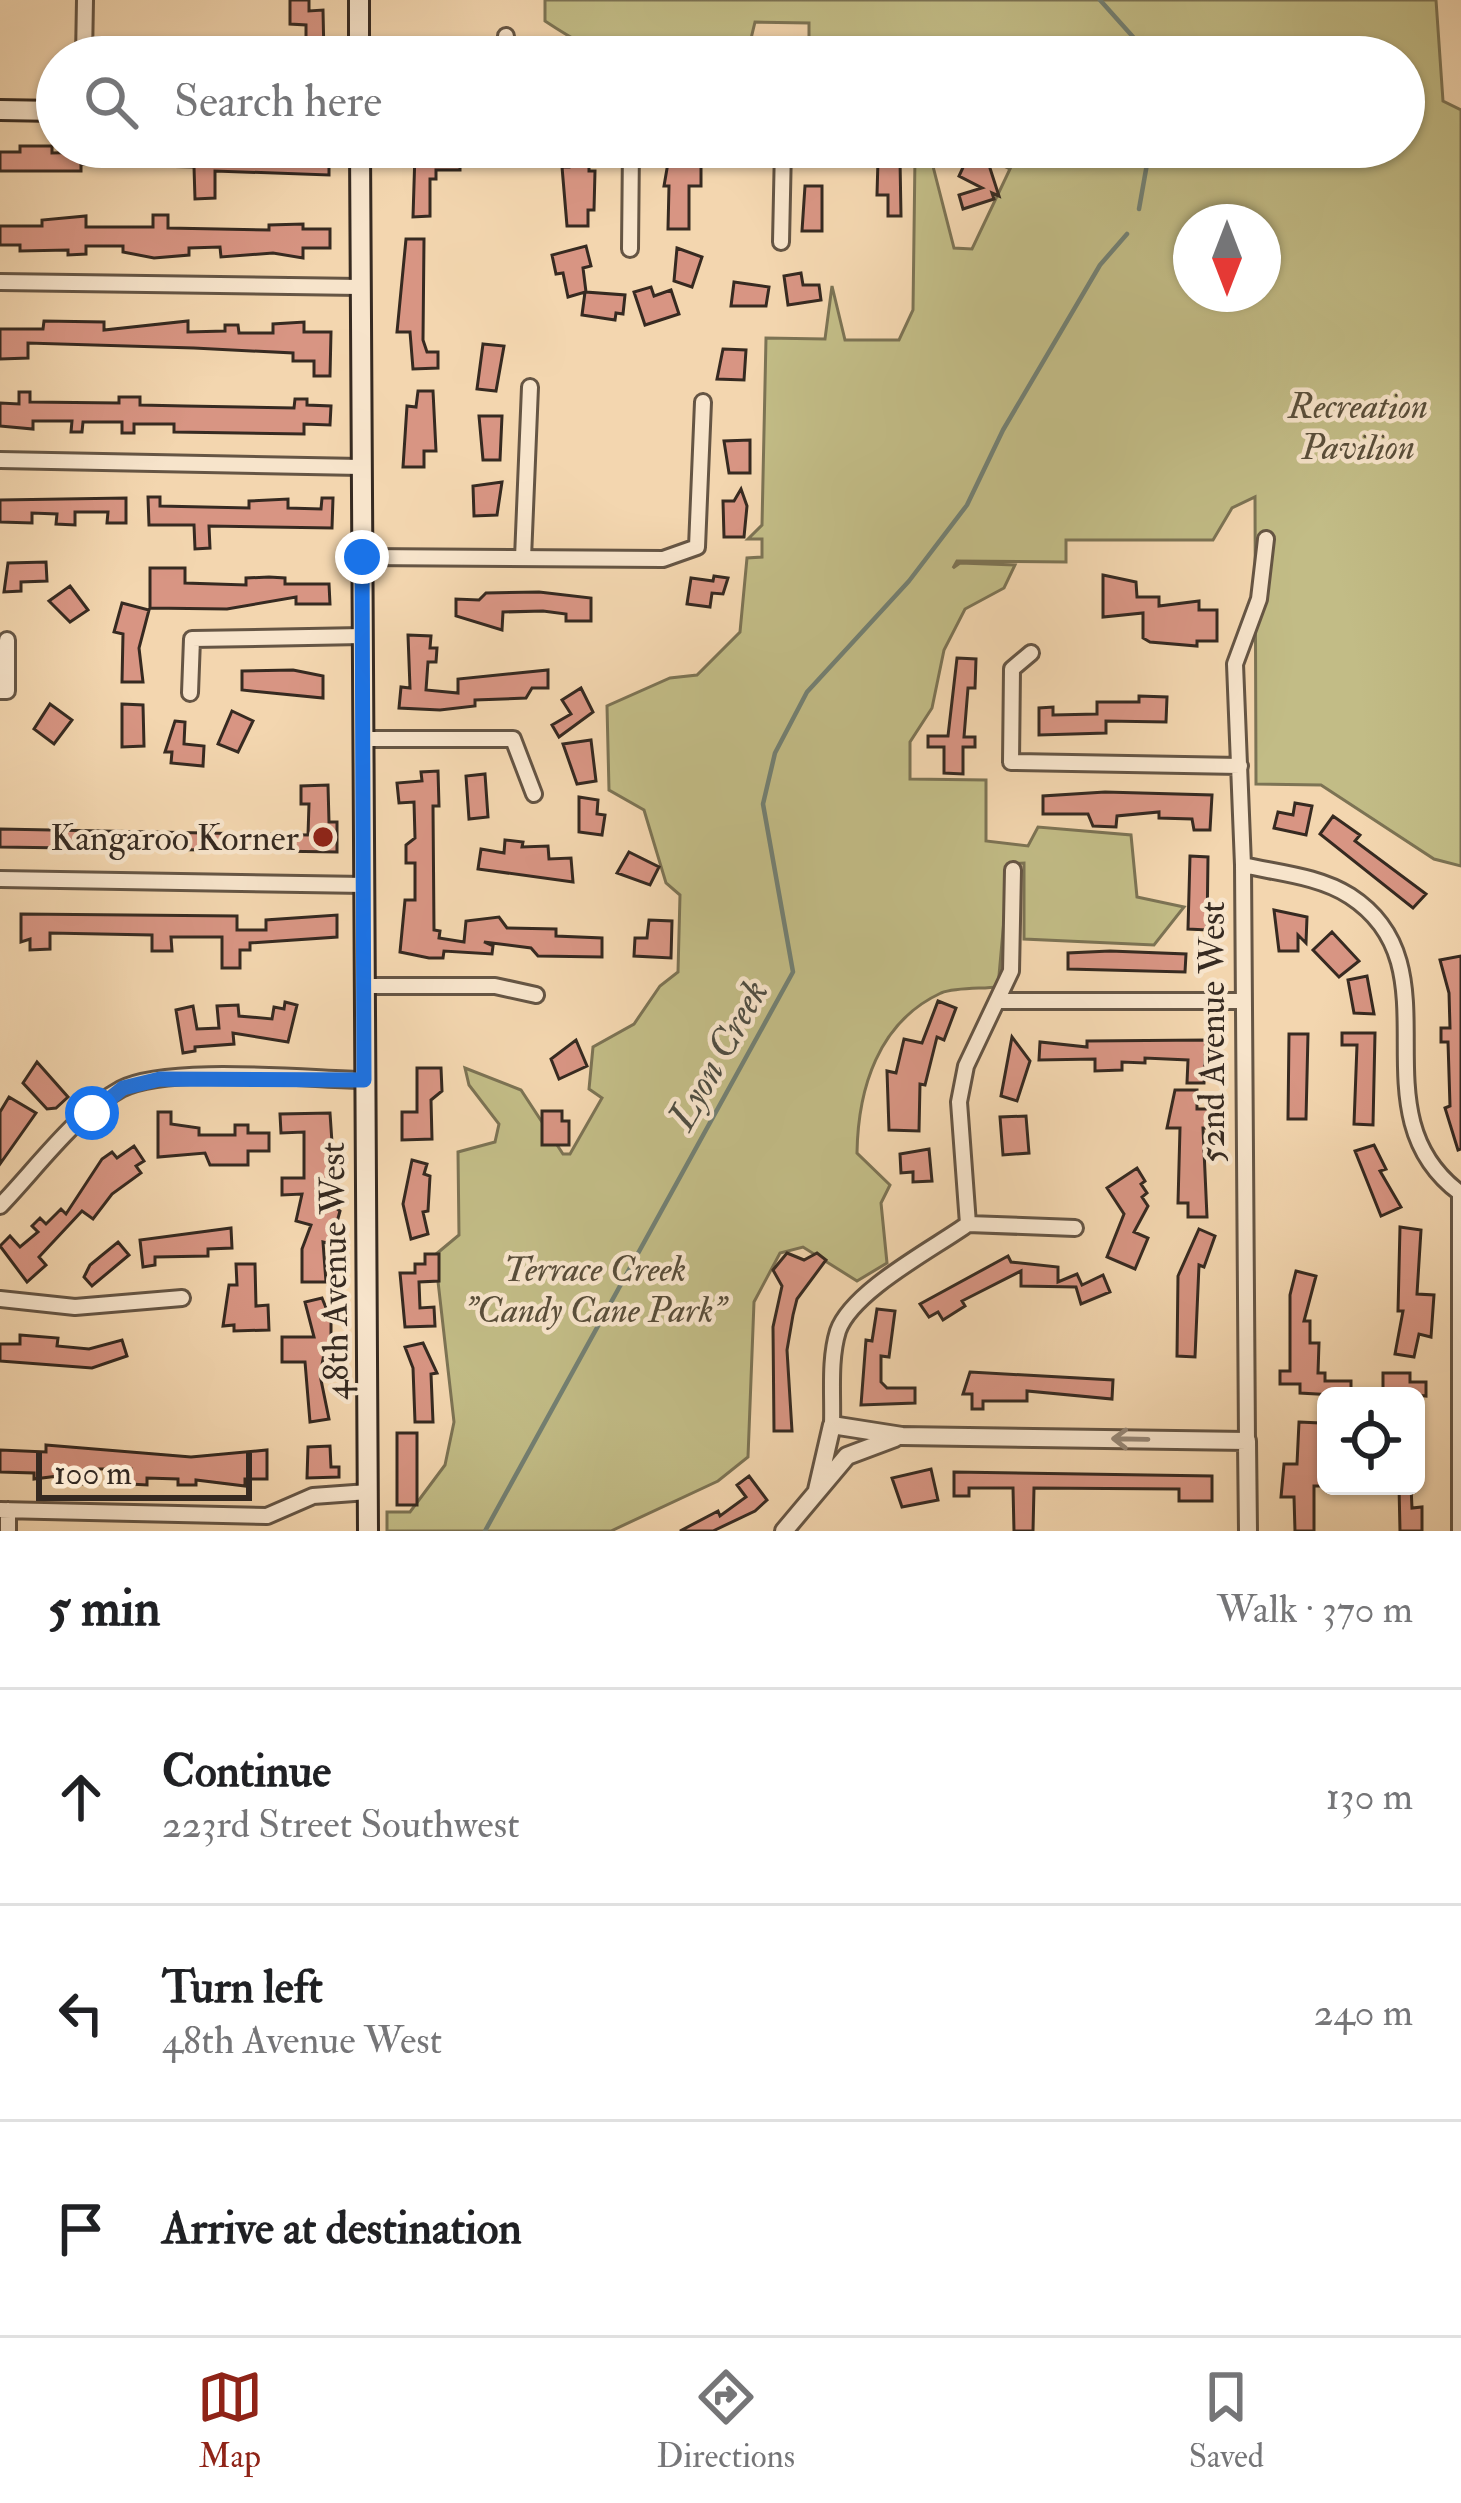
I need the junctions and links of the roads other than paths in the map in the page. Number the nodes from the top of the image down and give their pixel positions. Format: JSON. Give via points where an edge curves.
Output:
{"nodes":[{"id":1,"x":85,"y":0,"type":"edge"},
{"id":2,"x":359,"y":0,"type":"edge"},
{"id":3,"x":84,"y":36,"type":"edge"},
{"id":4,"x":359,"y":36,"type":"edge"},
{"id":5,"x":0,"y":110,"type":"edge"},
{"id":6,"x":36,"y":111,"type":"edge"},
{"id":7,"x":360,"y":168,"type":"edge"},
{"id":8,"x":631,"y":168,"type":"edge"},
{"id":9,"x":783,"y":168,"type":"edge"},
{"id":10,"x":781,"y":242,"type":"dead end"},
{"id":11,"x":630,"y":249,"type":"dead end"},
{"id":12,"x":0,"y":282,"type":"edge"},
{"id":13,"x":360,"y":287,"type":"junction"},
{"id":14,"x":530,"y":387,"type":"dead end"},
{"id":15,"x":703,"y":402,"type":"dead end"},
{"id":16,"x":0,"y":460,"type":"edge"},
{"id":17,"x":361,"y":467,"type":"junction"},
{"id":18,"x":1266,"y":539,"type":"dead end"},
{"id":19,"x":362,"y":557,"type":"junction"},
{"id":20,"x":523,"y":558,"type":"junction"},
{"id":21,"x":363,"y":636,"type":"junction"},
{"id":22,"x":7,"y":640,"type":"dead end"},
{"id":23,"x":1031,"y":653,"type":"dead end"},
{"id":24,"x":0,"y":691,"type":"edge"},
{"id":25,"x":190,"y":693,"type":"dead end"},
{"id":26,"x":366,"y":739,"type":"junction"},
{"id":27,"x":1240,"y":766,"type":"junction"},
{"id":28,"x":534,"y":794,"type":"dead end"},
{"id":29,"x":1243,"y":865,"type":"junction"},
{"id":30,"x":1013,"y":870,"type":"dead end"},
{"id":31,"x":0,"y":879,"type":"edge"},
{"id":32,"x":365,"y":885,"type":"junction"},
{"id":33,"x":365,"y":986,"type":"junction"},
{"id":34,"x":536,"y":995,"type":"dead end"},
{"id":35,"x":1001,"y":1001,"type":"junction"},
{"id":36,"x":1244,"y":1001,"type":"junction"},
{"id":37,"x":364,"y":1080,"type":"junction"},
{"id":38,"x":1461,"y":1193,"type":"edge"},
{"id":39,"x":0,"y":1206,"type":"edge"},
{"id":40,"x":968,"y":1224,"type":"junction"},
{"id":41,"x":1076,"y":1228,"type":"dead end"},
{"id":42,"x":182,"y":1298,"type":"dead end"},
{"id":43,"x":0,"y":1299,"type":"edge"},
{"id":44,"x":832,"y":1425,"type":"junction"},
{"id":45,"x":902,"y":1436,"type":"junction"},
{"id":46,"x":1247,"y":1441,"type":"junction"},
{"id":47,"x":817,"y":1490,"type":"junction"},
{"id":48,"x":368,"y":1492,"type":"junction"},
{"id":49,"x":4,"y":1510,"type":"edge"},
{"id":50,"x":180,"y":1514,"type":"junction"},
{"id":51,"x":8,"y":1531,"type":"edge"},
{"id":52,"x":180,"y":1531,"type":"edge"},
{"id":53,"x":368,"y":1531,"type":"edge"},
{"id":54,"x":784,"y":1531,"type":"edge"},
{"id":55,"x":1248,"y":1531,"type":"edge"},
{"id":56,"x":1460,"y":1531,"type":"edge"}],
"edges":[{"from":1,"to":3,"type":"street"},
{"from":2,"to":4,"type":"main road"},
{"from":5,"to":6,"type":"main road"},
{"from":7,"to":13,"type":"main road","name":"48th Avenue West"},
{"from":8,"to":11,"type":"street"},
{"from":9,"to":10,"type":"street"},
{"from":12,"to":13,"type":"street"},
{"from":13,"to":17,"type":"main road","name":"48th Avenue West"},
{"from":14,"to":20,"type":"street"},
{"from":15,"to":20,"type":"street","via":[[697,547],[663,559]]},
{"from":16,"to":17,"type":"street"},
{"from":17,"to":19,"type":"main road","name":"48th Avenue West"},
{"from":18,"to":27,"type":"street","name":"52nd Avenue West","via":[[1258,599],[1235,664]]},
{"from":19,"to":20,"type":"street"},
{"from":19,"to":21,"type":"main road","name":"48th Avenue West"},
{"from":21,"to":25,"type":"street","via":[[192,639]]},
{"from":21,"to":26,"type":"main road","name":"48th Avenue West"},
{"from":22,"to":24,"type":"street","via":[[7,691]]},
{"from":23,"to":27,"type":"street","via":[[1012,669],[1011,762]]},
{"from":26,"to":28,"type":"street","via":[[512,739]]},
{"from":26,"to":32,"type":"main road","name":"48th Avenue West"},
{"from":27,"to":29,"type":"street","name":"52nd Avenue West"},
{"from":29,"to":36,"type":"street","name":"52nd Avenue West"},
{"from":29,"to":38,"type":"street","via":[[1352,897],[1390,944],[1406,1011],[1408,1122],[1435,1174]]},
{"from":30,"to":35,"type":"street","via":[[1011,971]]},
{"from":31,"to":32,"type":"street"},
{"from":32,"to":33,"type":"main road","name":"48th Avenue West"},
{"from":33,"to":34,"type":"street","via":[[495,986]]},
{"from":33,"to":37,"type":"main road","name":"48th Avenue West"},
{"from":35,"to":36,"type":"street"},
{"from":35,"to":40,"type":"street","via":[[979,1034],[959,1102]]},
{"from":36,"to":46,"type":"street","name":"52nd Avenue West"},
{"from":37,"to":39,"type":"street","via":[[200,1078],[123,1088]]},
{"from":37,"to":48,"type":"main road","name":"48th Avenue West"},
{"from":38,"to":56,"type":"street"},
{"from":40,"to":41,"type":"street"},
{"from":40,"to":44,"type":"street","via":[[856,1302],[839,1328]]},
{"from":42,"to":43,"type":"street","via":[[75,1307]]},
{"from":44,"to":45,"type":"street"},
{"from":44,"to":47,"type":"street"},
{"from":46,"to":45,"type":"street","one_way":true},
{"from":45,"to":47,"type":"street","via":[[847,1456]]},
{"from":46,"to":55,"type":"street","name":"52nd Avenue West"},
{"from":47,"to":54,"type":"street"},
{"from":48,"to":50,"type":"street","via":[[313,1496],[266,1516]]},
{"from":48,"to":53,"type":"main road","name":"48th Avenue West"},
{"from":49,"to":50,"type":"street"},
{"from":49,"to":51,"type":"street"},
{"from":50,"to":52,"type":"street"}]}
